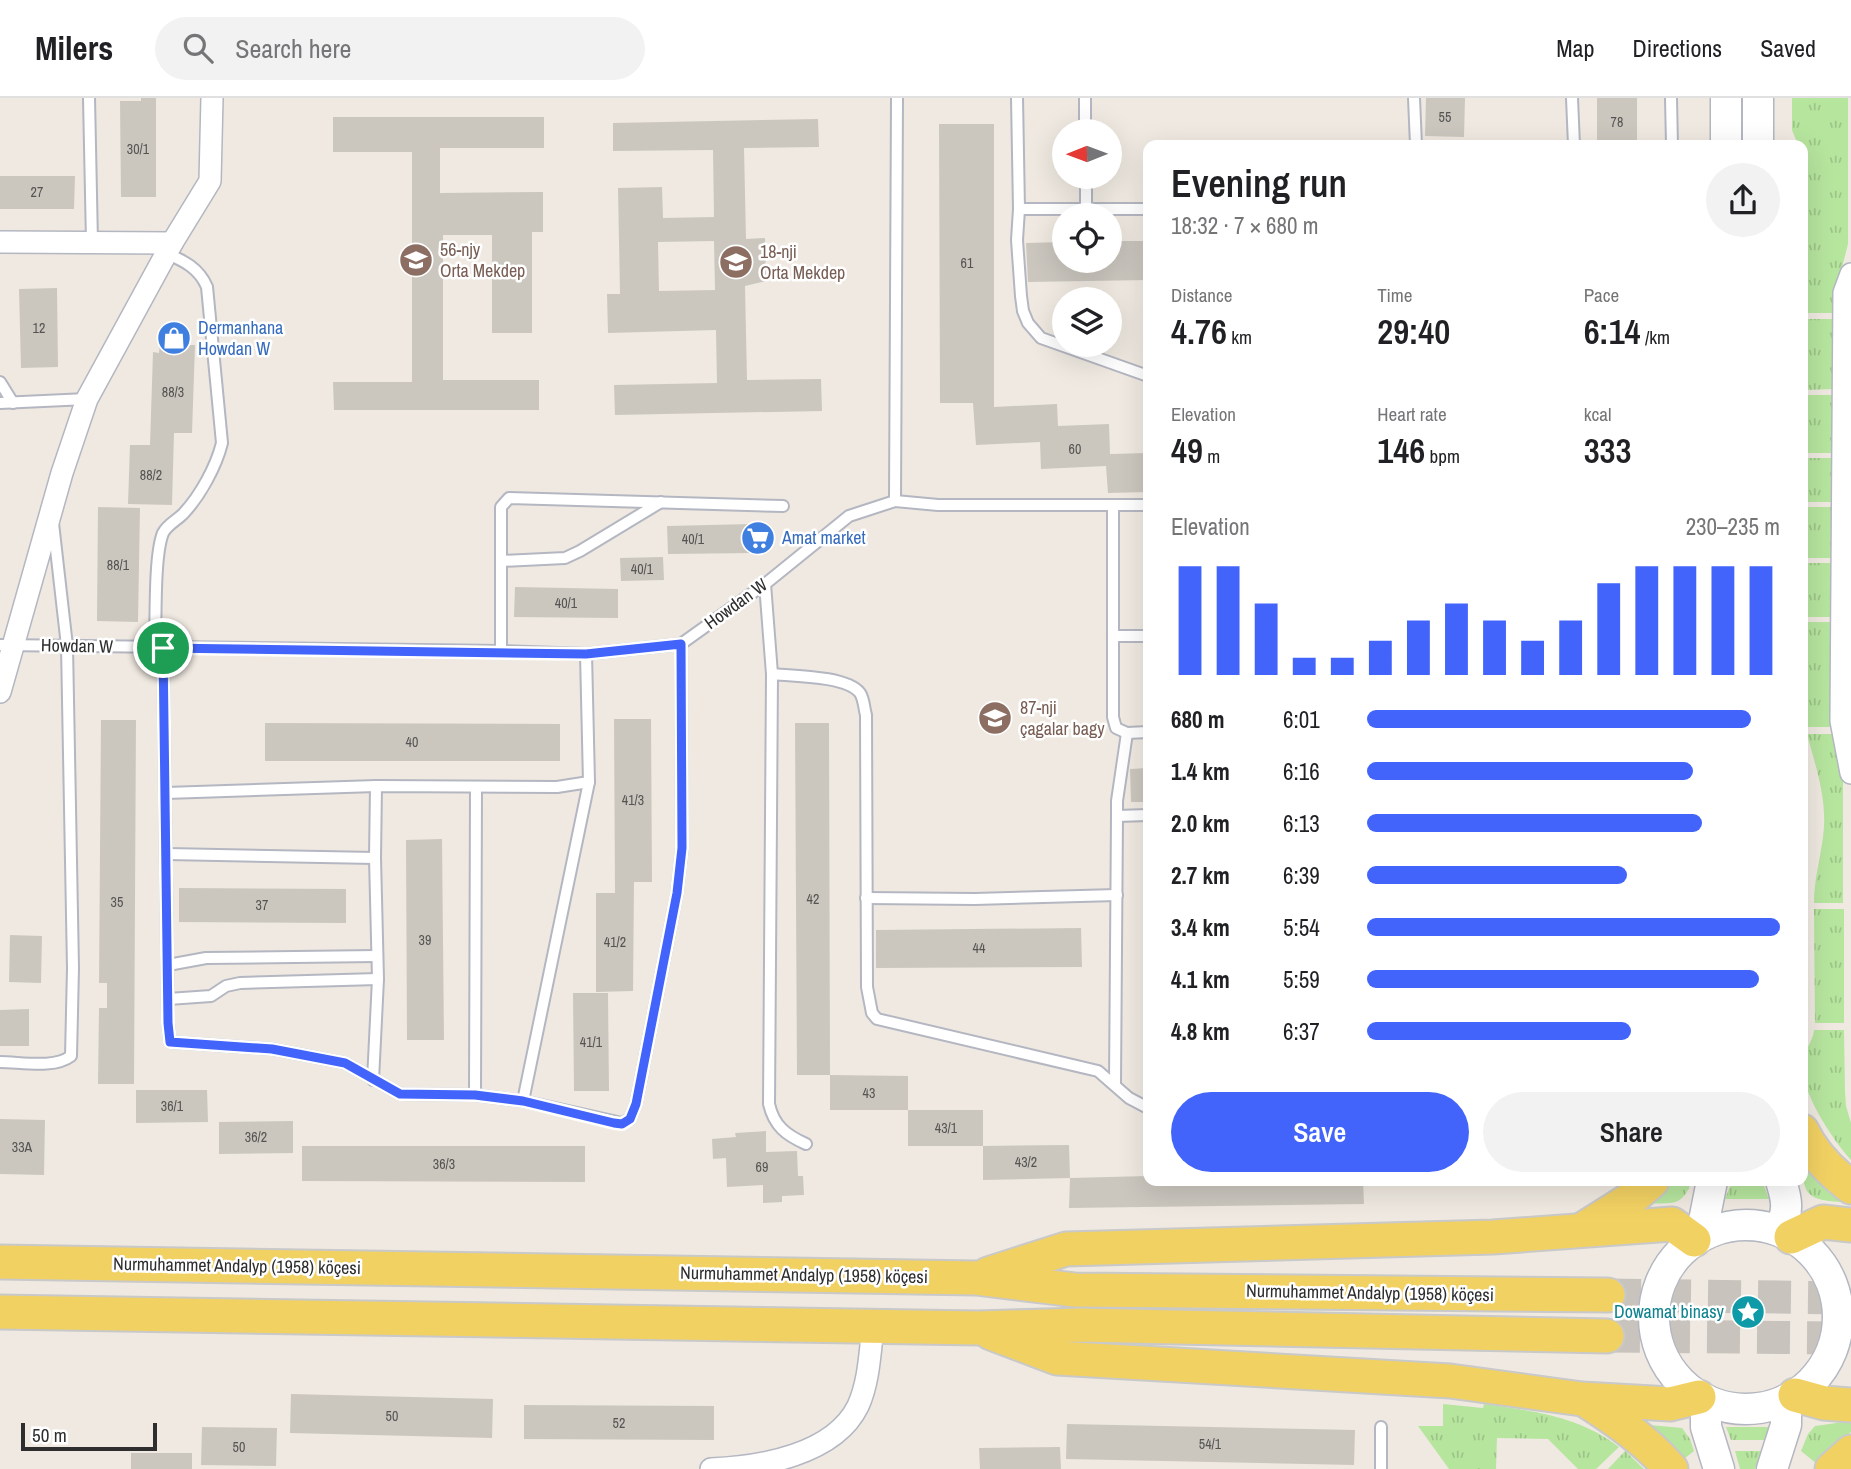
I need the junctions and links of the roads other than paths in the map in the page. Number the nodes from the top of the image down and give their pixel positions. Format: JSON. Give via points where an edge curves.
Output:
{"nodes":[{"id":1,"x":89,"y":98,"type":"edge"},
{"id":2,"x":212,"y":98,"type":"edge"},
{"id":3,"x":897,"y":98,"type":"edge"},
{"id":4,"x":1017,"y":98,"type":"edge"},
{"id":5,"x":1085,"y":98,"type":"edge"},
{"id":6,"x":1415,"y":98,"type":"edge"},
{"id":7,"x":1572,"y":98,"type":"edge"},
{"id":8,"x":1671,"y":98,"type":"edge"},
{"id":9,"x":1726,"y":98,"type":"edge"},
{"id":10,"x":1758,"y":98,"type":"edge"},
{"id":11,"x":1085,"y":119,"type":"edge"},
{"id":12,"x":1416,"y":140,"type":"edge"},
{"id":13,"x":1574,"y":140,"type":"edge"},
{"id":14,"x":1672,"y":140,"type":"edge"},
{"id":15,"x":1726,"y":140,"type":"edge"},
{"id":16,"x":1758,"y":140,"type":"edge"},
{"id":17,"x":1052,"y":208,"type":"edge"},
{"id":18,"x":1122,"y":208,"type":"edge"},
{"id":19,"x":1019,"y":209,"type":"junction"},
{"id":20,"x":1143,"y":209,"type":"edge"},
{"id":21,"x":0,"y":242,"type":"edge"},
{"id":22,"x":92,"y":242,"type":"junction"},
{"id":23,"x":169,"y":248,"type":"junction"},
{"id":24,"x":1849,"y":287,"type":"edge"},
{"id":25,"x":1143,"y":374,"type":"edge"},
{"id":26,"x":0,"y":382,"type":"edge"},
{"id":27,"x":87,"y":399,"type":"junction"},
{"id":28,"x":13,"y":402,"type":"junction"},
{"id":29,"x":0,"y":403,"type":"edge"},
{"id":30,"x":1847,"y":480,"type":"edge"},
{"id":31,"x":895,"y":501,"type":"junction"},
{"id":32,"x":662,"y":502,"type":"junction"},
{"id":33,"x":1113,"y":505,"type":"junction"},
{"id":34,"x":1143,"y":505,"type":"edge"},
{"id":35,"x":783,"y":506,"type":"dead end"},
{"id":36,"x":52,"y":509,"type":"junction"},
{"id":37,"x":501,"y":561,"type":"junction"},
{"id":38,"x":765,"y":584,"type":"junction"},
{"id":39,"x":1114,"y":636,"type":"junction"},
{"id":40,"x":1143,"y":636,"type":"edge"},
{"id":41,"x":681,"y":644,"type":"junction"},
{"id":42,"x":6,"y":645,"type":"edge"},
{"id":43,"x":67,"y":646,"type":"junction"},
{"id":44,"x":159,"y":648,"type":"junction"},
{"id":45,"x":501,"y":651,"type":"junction"},
{"id":46,"x":586,"y":654,"type":"junction"},
{"id":47,"x":772,"y":674,"type":"junction"},
{"id":48,"x":0,"y":692,"type":"edge"},
{"id":49,"x":1143,"y":732,"type":"edge"},
{"id":50,"x":1127,"y":733,"type":"junction"},
{"id":51,"x":1849,"y":748,"type":"edge"},
{"id":52,"x":1851,"y":773,"type":"edge"},
{"id":53,"x":589,"y":782,"type":"junction"},
{"id":54,"x":376,"y":786,"type":"junction"},
{"id":55,"x":476,"y":788,"type":"junction"},
{"id":56,"x":166,"y":793,"type":"junction"},
{"id":57,"x":1143,"y":815,"type":"edge"},
{"id":58,"x":1117,"y":816,"type":"junction"},
{"id":59,"x":167,"y":854,"type":"junction"},
{"id":60,"x":375,"y":858,"type":"junction"},
{"id":61,"x":1117,"y":895,"type":"junction"},
{"id":62,"x":866,"y":898,"type":"junction"},
{"id":63,"x":377,"y":956,"type":"junction"},
{"id":64,"x":168,"y":965,"type":"junction"},
{"id":65,"x":378,"y":979,"type":"junction"},
{"id":66,"x":168,"y":999,"type":"junction"},
{"id":67,"x":0,"y":1062,"type":"edge"},
{"id":68,"x":373,"y":1080,"type":"junction"},
{"id":69,"x":1115,"y":1084,"type":"junction"},
{"id":70,"x":475,"y":1095,"type":"junction"},
{"id":71,"x":523,"y":1101,"type":"junction"},
{"id":72,"x":1143,"y":1105,"type":"edge"},
{"id":73,"x":1808,"y":1140,"type":"edge"},
{"id":74,"x":806,"y":1144,"type":"dead end"},
{"id":75,"x":1646,"y":1186,"type":"edge"},
{"id":76,"x":1711,"y":1186,"type":"edge"},
{"id":77,"x":1783,"y":1186,"type":"edge"},
{"id":78,"x":1851,"y":1187,"type":"edge"},
{"id":79,"x":1851,"y":1225,"type":"edge"},
{"id":80,"x":1581,"y":1231,"type":"junction"},
{"id":81,"x":1786,"y":1234,"type":"junction"},
{"id":82,"x":1698,"y":1238,"type":"junction"},
{"id":83,"x":0,"y":1262,"type":"edge"},
{"id":84,"x":976,"y":1278,"type":"junction"},
{"id":85,"x":1608,"y":1295,"type":"tunnel mouth"},
{"id":86,"x":0,"y":1312,"type":"edge"},
{"id":87,"x":873,"y":1326,"type":"junction"},
{"id":88,"x":978,"y":1328,"type":"junction"},
{"id":89,"x":1607,"y":1336,"type":"tunnel mouth"},
{"id":90,"x":1791,"y":1398,"type":"junction"},
{"id":91,"x":1583,"y":1399,"type":"junction"},
{"id":92,"x":1702,"y":1399,"type":"junction"},
{"id":93,"x":1851,"y":1405,"type":"edge"},
{"id":94,"x":1381,"y":1427,"type":"dead end"},
{"id":95,"x":1851,"y":1452,"type":"edge"},
{"id":96,"x":711,"y":1469,"type":"edge"},
{"id":97,"x":1381,"y":1469,"type":"edge"},
{"id":98,"x":1671,"y":1469,"type":"edge"},
{"id":99,"x":1719,"y":1469,"type":"edge"},
{"id":100,"x":1772,"y":1469,"type":"edge"},
{"id":101,"x":1832,"y":1469,"type":"edge"}],
"edges":[{"from":1,"to":22,"type":"lane"},
{"from":2,"to":23,"type":"street","name":"Howdan W","via":[[210,181]]},
{"from":3,"to":31,"type":"lane"},
{"from":4,"to":19,"type":"lane"},
{"from":5,"to":11,"type":"lane"},
{"from":6,"to":12,"type":"lane"},
{"from":7,"to":13,"type":"lane"},
{"from":8,"to":14,"type":"lane"},
{"from":9,"to":15,"type":"main road"},
{"from":10,"to":16,"type":"main road"},
{"from":17,"to":19,"type":"lane"},
{"from":18,"to":20,"type":"lane"},
{"from":19,"to":25,"type":"lane","via":[[1021,296],[1028,323],[1041,338]]},
{"from":21,"to":22,"type":"street"},
{"from":22,"to":23,"type":"street"},
{"from":23,"to":27,"type":"street","name":"Howdan W"},
{"from":23,"to":44,"type":"lane","via":[[202,275],[207,287],[222,443],[218,459],[191,504],[164,530]]},
{"from":24,"to":30,"type":"street"},
{"from":26,"to":28,"type":"lane"},
{"from":27,"to":28,"type":"lane"},
{"from":27,"to":36,"type":"street","name":"Howdan W"},
{"from":28,"to":29,"type":"lane"},
{"from":30,"to":51,"type":"street","via":[[1841,721]]},
{"from":31,"to":33,"type":"lane","name":"Howdan W"},
{"from":31,"to":38,"type":"lane","name":"Howdan W","via":[[849,516]]},
{"from":32,"to":35,"type":"lane"},
{"from":32,"to":37,"type":"lane","via":[[565,558]]},
{"from":32,"to":37,"type":"lane","via":[[509,498],[501,507]]},
{"from":33,"to":34,"type":"lane","name":"Howdan W"},
{"from":33,"to":39,"type":"lane"},
{"from":36,"to":42,"type":"street","name":"Howdan W"},
{"from":36,"to":43,"type":"lane"},
{"from":37,"to":45,"type":"lane"},
{"from":38,"to":41,"type":"lane","name":"Howdan W"},
{"from":38,"to":47,"type":"lane"},
{"from":39,"to":40,"type":"lane"},
{"from":39,"to":50,"type":"lane","via":[[1113,717],[1116,728]]},
{"from":41,"to":46,"type":"lane","name":"Howdan W"},
{"from":41,"to":71,"type":"lane","via":[[680,871],[636,1104],[630,1119],[622,1124]]},
{"from":42,"to":43,"type":"lane","name":"Howdan W"},
{"from":42,"to":48,"type":"street","name":"Howdan W"},
{"from":43,"to":44,"type":"lane","name":"Howdan W"},
{"from":43,"to":67,"type":"lane","via":[[71,1056],[53,1063]]},
{"from":44,"to":45,"type":"lane","name":"Howdan W"},
{"from":44,"to":56,"type":"lane"},
{"from":45,"to":46,"type":"lane","name":"Howdan W"},
{"from":46,"to":53,"type":"lane"},
{"from":47,"to":62,"type":"lane","via":[[833,680],[853,686],[862,696],[866,715]]},
{"from":47,"to":74,"type":"lane","via":[[769,1104],[780,1130]]},
{"from":49,"to":50,"type":"lane"},
{"from":50,"to":58,"type":"lane"},
{"from":51,"to":52,"type":"street"},
{"from":53,"to":55,"type":"lane"},
{"from":53,"to":71,"type":"lane"},
{"from":54,"to":55,"type":"lane"},
{"from":54,"to":56,"type":"lane"},
{"from":54,"to":60,"type":"lane"},
{"from":55,"to":70,"type":"lane"},
{"from":56,"to":59,"type":"lane"},
{"from":57,"to":58,"type":"lane"},
{"from":58,"to":61,"type":"lane"},
{"from":59,"to":60,"type":"lane"},
{"from":59,"to":64,"type":"lane"},
{"from":60,"to":63,"type":"lane"},
{"from":61,"to":62,"type":"lane"},
{"from":61,"to":69,"type":"lane"},
{"from":62,"to":69,"type":"lane","via":[[867,987],[877,1019],[1082,1066]]},
{"from":63,"to":64,"type":"lane","via":[[206,958]]},
{"from":63,"to":65,"type":"lane"},
{"from":64,"to":66,"type":"lane"},
{"from":65,"to":66,"type":"lane","via":[[240,983],[211,996]]},
{"from":65,"to":68,"type":"lane"},
{"from":66,"to":68,"type":"lane","via":[[170,1042],[284,1052],[345,1063]]},
{"from":68,"to":70,"type":"lane","via":[[400,1094]]},
{"from":69,"to":72,"type":"lane"},
{"from":70,"to":71,"type":"lane"},
{"from":73,"to":78,"type":"main road"},
{"from":75,"to":80,"type":"main road"},
{"from":76,"to":82,"type":"main road"},
{"from":77,"to":81,"type":"main road"},
{"from":79,"to":81,"type":"main road","via":[[1823,1222]]},
{"from":80,"to":82,"type":"main road","via":[[1672,1224]]},
{"from":80,"to":84,"type":"main road","via":[[1066,1249]]},
{"from":81,"to":82,"type":"main road","via":[[1740,1224]]},
{"from":81,"to":90,"type":"main road","via":[[1825,1269],[1838,1315],[1827,1361]]},
{"from":82,"to":92,"type":"main road","via":[[1682,1250],[1664,1275],[1653,1320],[1666,1364]]},
{"from":83,"to":84,"type":"main road","name":"Nurmuhammet Andalyp (1958) köçesi"},
{"from":84,"to":85,"type":"main road","name":"Nurmuhammet Andalyp (1958) köçesi","via":[[1075,1290]]},
{"from":86,"to":87,"type":"main road"},
{"from":87,"to":88,"type":"main road"},
{"from":87,"to":96,"type":"street","via":[[858,1406],[837,1434],[813,1448],[745,1468]]},
{"from":88,"to":89,"type":"main road","via":[[1080,1325]]},
{"from":88,"to":91,"type":"main road","via":[[1057,1358],[1450,1381]]},
{"from":90,"to":92,"type":"main road","via":[[1746,1409]]},
{"from":90,"to":93,"type":"main road"},
{"from":90,"to":100,"type":"main road"},
{"from":91,"to":92,"type":"main road","via":[[1670,1404]]},
{"from":91,"to":98,"type":"main road","via":[[1649,1446]]},
{"from":92,"to":99,"type":"main road"},
{"from":94,"to":97,"type":"lane"},
{"from":95,"to":101,"type":"main road"}]}
